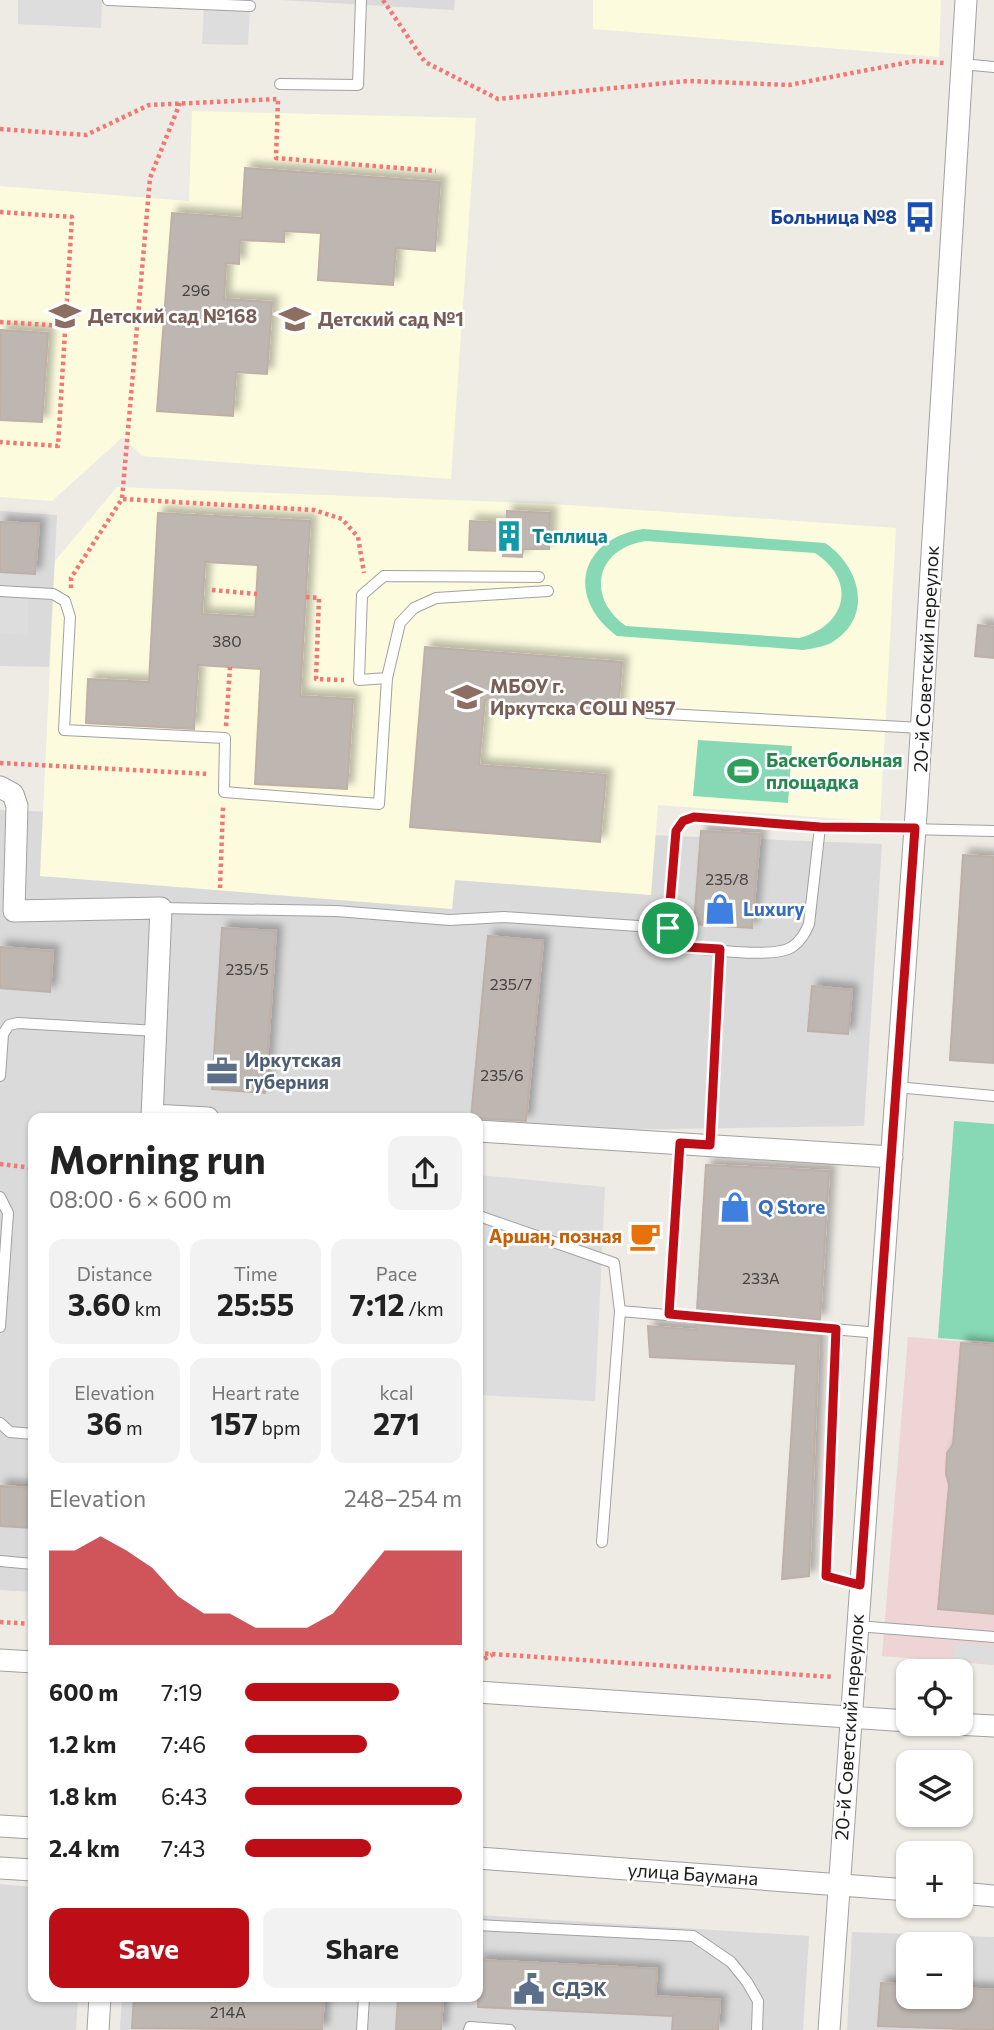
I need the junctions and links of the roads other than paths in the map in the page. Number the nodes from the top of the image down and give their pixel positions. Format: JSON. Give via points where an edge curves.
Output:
{"nodes":[{"id":1,"x":108,"y":0,"type":"edge"},
{"id":2,"x":361,"y":0,"type":"edge"},
{"id":3,"x":966,"y":0,"type":"edge"},
{"id":4,"x":250,"y":6,"type":"dead end"},
{"id":5,"x":962,"y":64,"type":"junction"},
{"id":6,"x":994,"y":67,"type":"edge"},
{"id":7,"x":280,"y":84,"type":"dead end"},
{"id":8,"x":539,"y":578,"type":"dead end"},
{"id":9,"x":0,"y":590,"type":"edge"},
{"id":10,"x":548,"y":591,"type":"dead end"},
{"id":11,"x":387,"y":678,"type":"junction"},
{"id":12,"x":648,"y":713,"type":"dead end"},
{"id":13,"x":921,"y":728,"type":"junction"},
{"id":14,"x":0,"y":787,"type":"edge"},
{"id":15,"x":820,"y":827,"type":"junction"},
{"id":16,"x":915,"y":828,"type":"junction"},
{"id":17,"x":994,"y":831,"type":"edge"},
{"id":18,"x":161,"y":908,"type":"junction"},
{"id":19,"x":7,"y":911,"type":"edge"},
{"id":20,"x":668,"y":928,"type":"junction"},
{"id":21,"x":720,"y":949,"type":"junction"},
{"id":22,"x":157,"y":1031,"type":"junction"},
{"id":23,"x":0,"y":1076,"type":"edge"},
{"id":24,"x":896,"y":1087,"type":"junction"},
{"id":25,"x":994,"y":1096,"type":"edge"},
{"id":26,"x":152,"y":1113,"type":"edge"},
{"id":27,"x":483,"y":1131,"type":"edge"},
{"id":28,"x":680,"y":1143,"type":"junction"},
{"id":29,"x":710,"y":1145,"type":"junction"},
{"id":30,"x":891,"y":1157,"type":"junction"},
{"id":31,"x":0,"y":1197,"type":"edge"},
{"id":32,"x":483,"y":1217,"type":"edge"},
{"id":33,"x":620,"y":1311,"type":"junction"},
{"id":34,"x":669,"y":1314,"type":"junction"},
{"id":35,"x":0,"y":1327,"type":"edge"},
{"id":36,"x":836,"y":1329,"type":"junction"},
{"id":37,"x":878,"y":1333,"type":"junction"},
{"id":38,"x":0,"y":1423,"type":"edge"},
{"id":39,"x":28,"y":1434,"type":"edge"},
{"id":40,"x":602,"y":1542,"type":"dead end"},
{"id":41,"x":0,"y":1562,"type":"edge"},
{"id":42,"x":28,"y":1564,"type":"edge"},
{"id":43,"x":860,"y":1585,"type":"junction"},
{"id":44,"x":857,"y":1626,"type":"junction"},
{"id":45,"x":994,"y":1637,"type":"edge"},
{"id":46,"x":0,"y":1660,"type":"edge"},
{"id":47,"x":28,"y":1662,"type":"edge"},
{"id":48,"x":483,"y":1692,"type":"edge"},
{"id":49,"x":850,"y":1717,"type":"junction"},
{"id":50,"x":896,"y":1720,"type":"edge"},
{"id":51,"x":973,"y":1725,"type":"edge"},
{"id":52,"x":994,"y":1726,"type":"edge"},
{"id":53,"x":0,"y":1826,"type":"edge"},
{"id":54,"x":28,"y":1828,"type":"edge"},
{"id":55,"x":483,"y":1858,"type":"edge"},
{"id":56,"x":0,"y":1868,"type":"edge"},
{"id":57,"x":28,"y":1870,"type":"edge"},
{"id":58,"x":838,"y":1885,"type":"junction"},
{"id":59,"x":896,"y":1888,"type":"edge"},
{"id":60,"x":973,"y":1894,"type":"edge"},
{"id":61,"x":994,"y":1896,"type":"edge"},
{"id":62,"x":483,"y":1925,"type":"edge"},
{"id":63,"x":100,"y":2002,"type":"edge"},
{"id":64,"x":363,"y":2002,"type":"edge"},
{"id":65,"x":98,"y":2030,"type":"edge"},
{"id":66,"x":362,"y":2030,"type":"edge"},
{"id":67,"x":470,"y":2030,"type":"edge"},
{"id":68,"x":510,"y":2030,"type":"edge"},
{"id":69,"x":757,"y":2030,"type":"edge"},
{"id":70,"x":829,"y":2030,"type":"edge"}],
"edges":[{"from":1,"to":4,"type":"lane"},
{"from":2,"to":7,"type":"lane","via":[[358,85]]},
{"from":3,"to":5,"type":"street","name":"20-й Советский переулок"},
{"from":5,"to":6,"type":"lane"},
{"from":5,"to":13,"type":"street","name":"20-й Советский переулок"},
{"from":8,"to":11,"type":"lane","via":[[384,576],[362,595],[359,680]]},
{"from":9,"to":11,"type":"lane","via":[[53,594],[65,601],[71,617],[64,730],[225,738],[223,792],[379,804]]},
{"from":10,"to":11,"type":"lane","via":[[436,598],[414,608],[400,623]]},
{"from":12,"to":13,"type":"lane"},
{"from":13,"to":16,"type":"street","name":"20-й Советский переулок"},
{"from":14,"to":19,"type":"street","via":[[13,794],[17,806]]},
{"from":15,"to":16,"type":"lane"},
{"from":15,"to":20,"type":"lane","via":[[694,817],[683,821],[676,831]]},
{"from":15,"to":21,"type":"lane","via":[[809,924],[803,936],[776,952]]},
{"from":16,"to":17,"type":"lane"},
{"from":16,"to":24,"type":"street","name":"20-й Советский переулок"},
{"from":18,"to":19,"type":"street"},
{"from":18,"to":20,"type":"lane","via":[[336,911],[450,920],[504,917]]},
{"from":18,"to":22,"type":"street"},
{"from":20,"to":21,"type":"lane","via":[[686,947]]},
{"from":21,"to":29,"type":"lane"},
{"from":22,"to":23,"type":"lane","via":[[9,1025],[3,1034]]},
{"from":22,"to":26,"type":"street"},
{"from":24,"to":25,"type":"lane"},
{"from":24,"to":30,"type":"street","name":"20-й Советский переулок"},
{"from":27,"to":28,"type":"street"},
{"from":28,"to":29,"type":"street"},
{"from":28,"to":34,"type":"lane"},
{"from":29,"to":30,"type":"street"},
{"from":30,"to":37,"type":"street","name":"20-й Советский переулок"},
{"from":31,"to":35,"type":"lane","via":[[8,1213]]},
{"from":32,"to":33,"type":"lane","via":[[614,1263]]},
{"from":33,"to":34,"type":"lane"},
{"from":33,"to":40,"type":"lane"},
{"from":34,"to":36,"type":"lane"},
{"from":36,"to":37,"type":"lane"},
{"from":36,"to":43,"type":"lane","via":[[826,1576]]},
{"from":37,"to":43,"type":"street","name":"20-й Советский переулок"},
{"from":38,"to":39,"type":"lane","via":[[10,1432]]},
{"from":41,"to":42,"type":"lane"},
{"from":43,"to":44,"type":"street","name":"20-й Советский переулок"},
{"from":44,"to":45,"type":"lane"},
{"from":44,"to":49,"type":"street","name":"20-й Советский переулок"},
{"from":46,"to":47,"type":"street"},
{"from":48,"to":49,"type":"street"},
{"from":49,"to":50,"type":"street"},
{"from":49,"to":58,"type":"street","name":"20-й Советский переулок"},
{"from":51,"to":52,"type":"street"},
{"from":53,"to":54,"type":"street"},
{"from":55,"to":58,"type":"street","name":"улица Баумана"},
{"from":56,"to":57,"type":"street"},
{"from":58,"to":59,"type":"street","name":"улица Баумана"},
{"from":58,"to":70,"type":"street","name":"20-й Советский переулок"},
{"from":60,"to":61,"type":"street"},
{"from":62,"to":69,"type":"lane","via":[[693,1936],[731,1962],[747,1982],[758,2001]]},
{"from":63,"to":65,"type":"street"},
{"from":64,"to":66,"type":"lane"},
{"from":67,"to":68,"type":"lane"}]}
